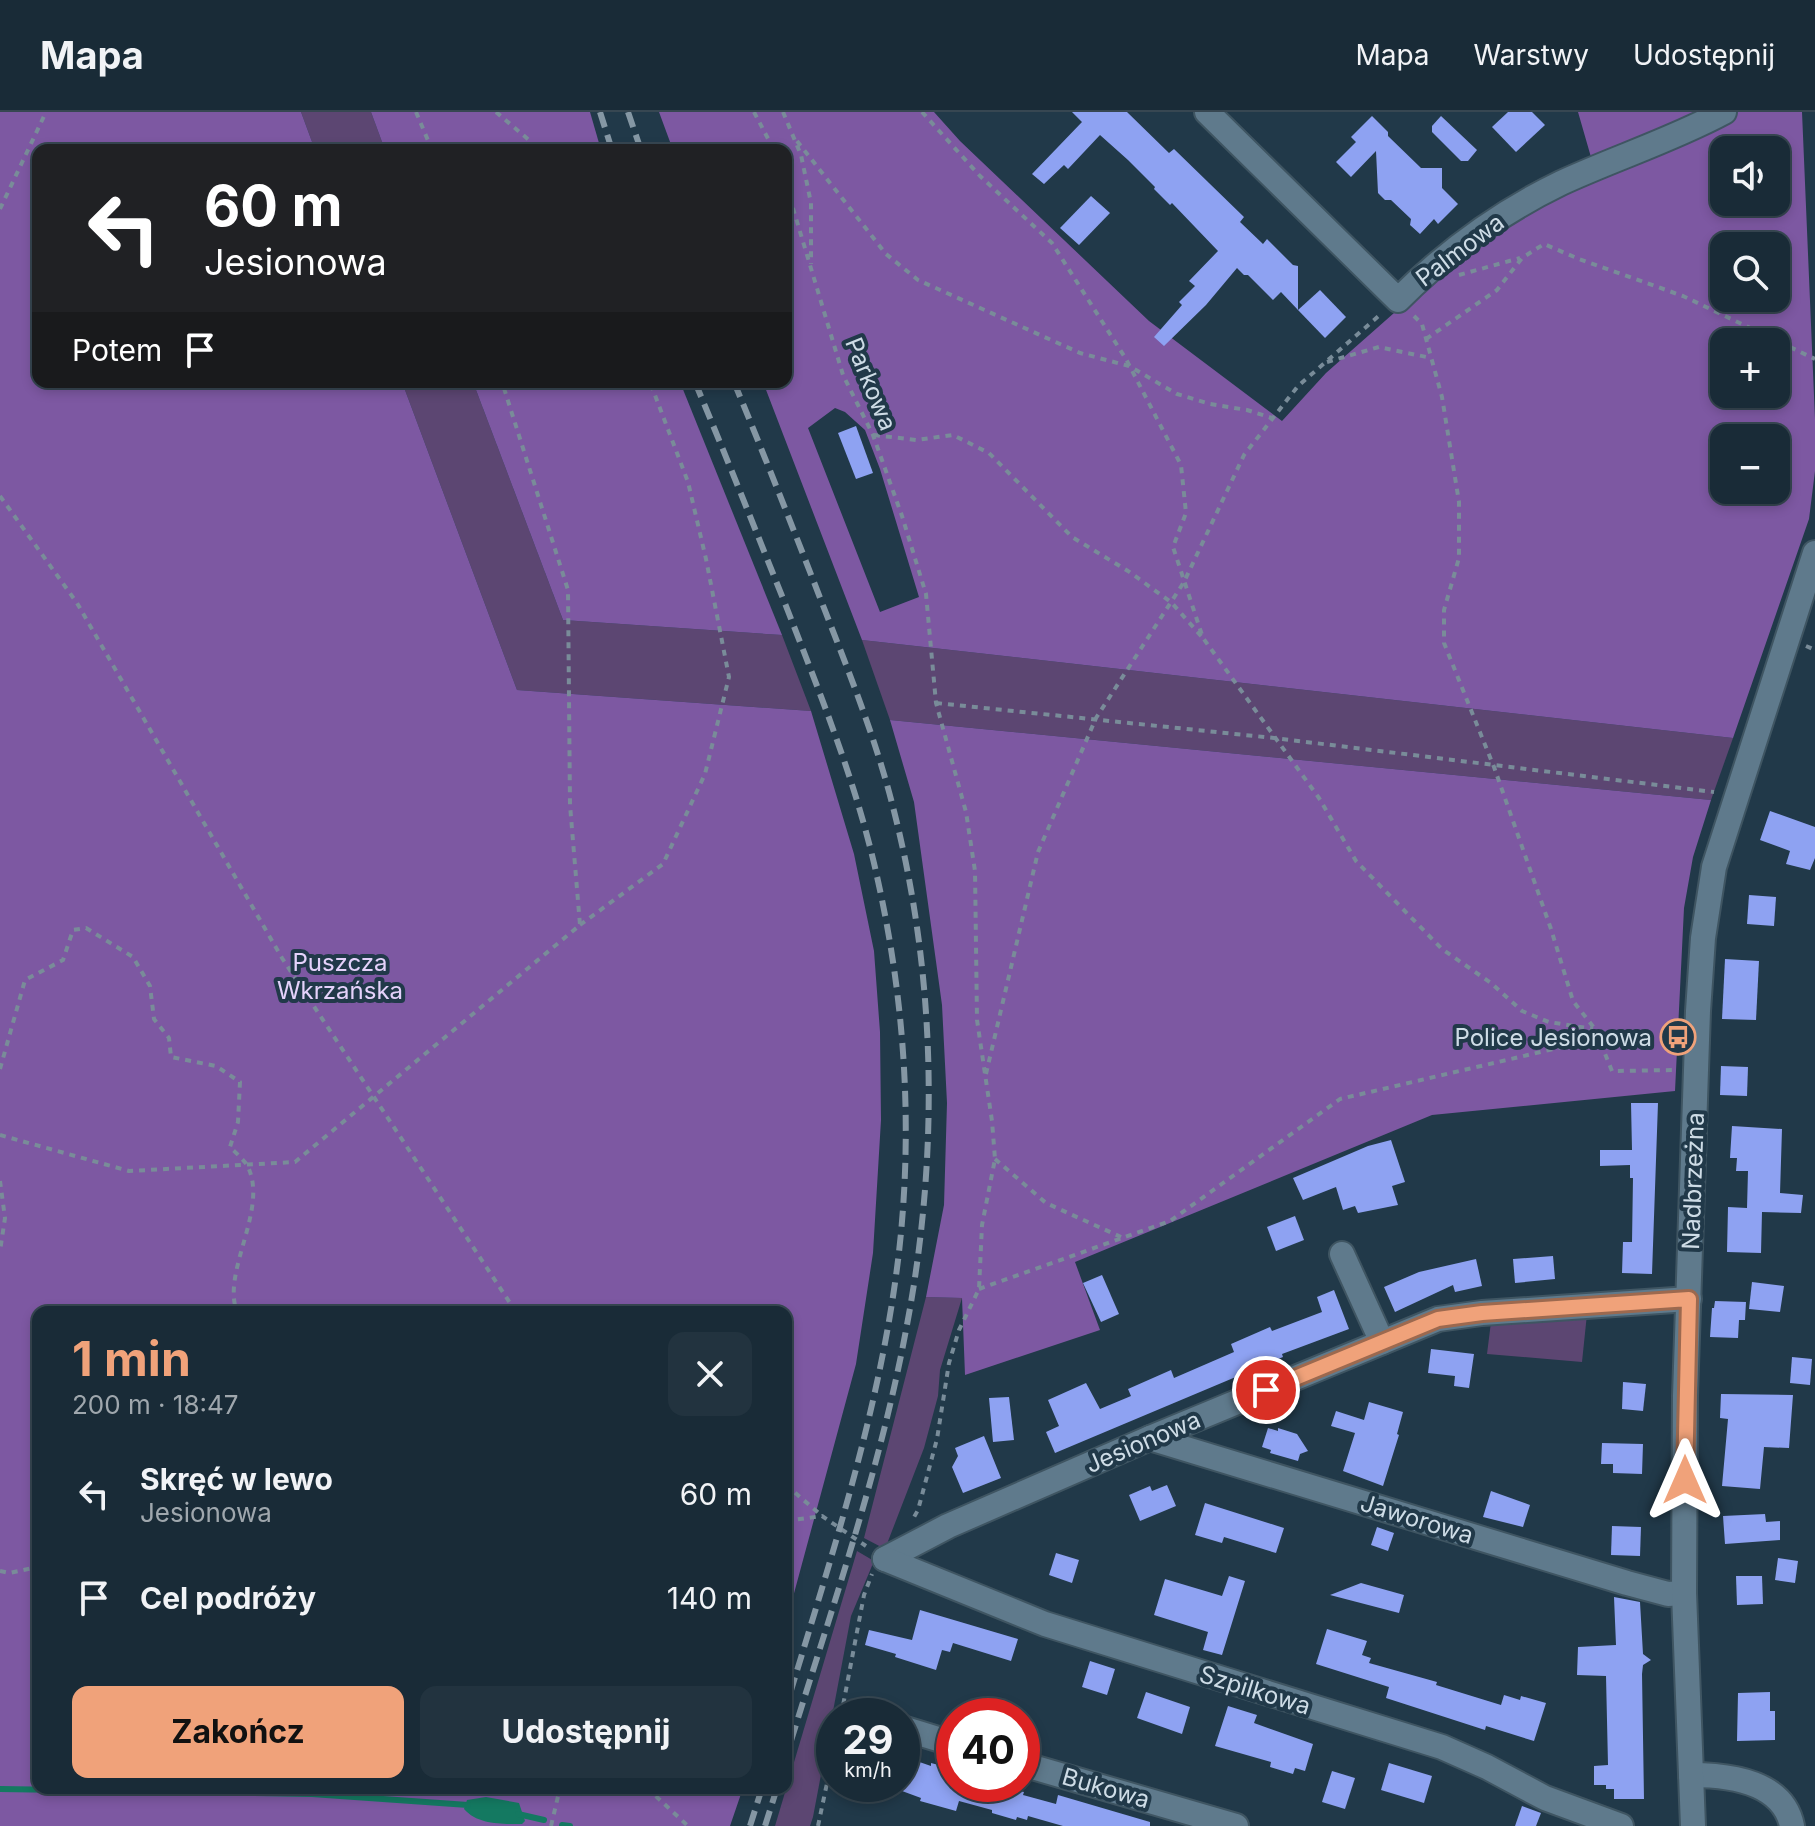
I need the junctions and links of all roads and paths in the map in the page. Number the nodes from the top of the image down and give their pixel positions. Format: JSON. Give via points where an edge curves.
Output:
{"nodes":[{"id":1,"x":46,"y":112,"type":"edge"},
{"id":2,"x":416,"y":112,"type":"edge"},
{"id":3,"x":496,"y":112,"type":"edge"},
{"id":4,"x":754,"y":112,"type":"edge"},
{"id":5,"x":783,"y":112,"type":"edge"},
{"id":6,"x":922,"y":112,"type":"edge"},
{"id":7,"x":1207,"y":112,"type":"edge"},
{"id":8,"x":1724,"y":112,"type":"edge"},
{"id":9,"x":797,"y":141,"type":"junction"},
{"id":10,"x":429,"y":144,"type":"edge"},
{"id":11,"x":532,"y":144,"type":"edge"},
{"id":12,"x":771,"y":144,"type":"edge"},
{"id":13,"x":792,"y":205,"type":"edge"},
{"id":14,"x":0,"y":209,"type":"edge"},
{"id":15,"x":1522,"y":258,"type":"junction"},
{"id":16,"x":811,"y":268,"type":"junction"},
{"id":17,"x":1451,"y":278,"type":"dead end"},
{"id":18,"x":1398,"y":300,"type":"junction"},
{"id":19,"x":1426,"y":339,"type":"junction"},
{"id":20,"x":1432,"y":358,"type":"junction"},
{"id":21,"x":1815,"y":359,"type":"edge"},
{"id":22,"x":1325,"y":363,"type":"junction"},
{"id":23,"x":1129,"y":366,"type":"junction"},
{"id":24,"x":504,"y":388,"type":"edge"},
{"id":25,"x":652,"y":388,"type":"edge"},
{"id":26,"x":1272,"y":418,"type":"junction"},
{"id":27,"x":873,"y":435,"type":"junction"},
{"id":28,"x":0,"y":496,"type":"edge"},
{"id":29,"x":1815,"y":553,"type":"edge"},
{"id":30,"x":1184,"y":582,"type":"junction"},
{"id":31,"x":1171,"y":602,"type":"junction"},
{"id":32,"x":1203,"y":638,"type":"junction"},
{"id":33,"x":936,"y":703,"type":"junction"},
{"id":34,"x":1096,"y":718,"type":"junction"},
{"id":35,"x":1274,"y":738,"type":"junction"},
{"id":36,"x":1494,"y":767,"type":"junction"},
{"id":37,"x":1736,"y":795,"type":"junction"},
{"id":38,"x":580,"y":925,"type":"junction"},
{"id":39,"x":1595,"y":1029,"type":"junction"},
{"id":40,"x":0,"y":1069,"type":"edge"},
{"id":41,"x":1697,"y":1072,"type":"junction"},
{"id":42,"x":986,"y":1074,"type":"junction"},
{"id":43,"x":374,"y":1097,"type":"junction"},
{"id":44,"x":0,"y":1135,"type":"edge"},
{"id":45,"x":995,"y":1159,"type":"junction"},
{"id":46,"x":247,"y":1165,"type":"junction"},
{"id":47,"x":0,"y":1181,"type":"edge"},
{"id":48,"x":1122,"y":1237,"type":"junction"},
{"id":49,"x":0,"y":1251,"type":"edge"},
{"id":50,"x":1342,"y":1254,"type":"dead end"},
{"id":51,"x":979,"y":1289,"type":"junction"},
{"id":52,"x":1689,"y":1299,"type":"junction"},
{"id":53,"x":235,"y":1306,"type":"edge"},
{"id":54,"x":512,"y":1306,"type":"edge"},
{"id":55,"x":1382,"y":1342,"type":"junction"},
{"id":56,"x":1150,"y":1438,"type":"junction"},
{"id":57,"x":792,"y":1490,"type":"edge"},
{"id":58,"x":822,"y":1516,"type":"junction"},
{"id":59,"x":792,"y":1520,"type":"edge"},
{"id":60,"x":909,"y":1528,"type":"dead end"},
{"id":61,"x":885,"y":1559,"type":"junction"},
{"id":62,"x":32,"y":1568,"type":"edge"},
{"id":63,"x":0,"y":1571,"type":"edge"},
{"id":64,"x":1684,"y":1593,"type":"junction"},
{"id":65,"x":844,"y":1698,"type":"edge"},
{"id":66,"x":1040,"y":1769,"type":"edge"},
{"id":67,"x":1691,"y":1775,"type":"junction"},
{"id":68,"x":559,"y":1794,"type":"edge"},
{"id":69,"x":653,"y":1794,"type":"edge"},
{"id":70,"x":823,"y":1802,"type":"edge"},
{"id":71,"x":551,"y":1826,"type":"edge"},
{"id":72,"x":688,"y":1826,"type":"edge"},
{"id":73,"x":818,"y":1826,"type":"edge"},
{"id":74,"x":1236,"y":1826,"type":"edge"},
{"id":75,"x":1621,"y":1826,"type":"edge"},
{"id":76,"x":1693,"y":1826,"type":"edge"},
{"id":77,"x":1792,"y":1826,"type":"edge"}],
"edges":[{"from":1,"to":14,"type":"path"},
{"from":2,"to":10,"type":"path"},
{"from":3,"to":11,"type":"path"},
{"from":4,"to":12,"type":"path"},
{"from":5,"to":9,"type":"path"},
{"from":6,"to":23,"type":"path","via":[[1052,243]]},
{"from":7,"to":18,"type":"street","name":"Palmowa"},
{"from":8,"to":18,"type":"street","name":"Palmowa","via":[[1534,198],[1450,253]]},
{"from":9,"to":16,"type":"path","via":[[811,203]]},
{"from":9,"to":23,"type":"path","via":[[886,254],[918,280],[1080,353]]},
{"from":13,"to":16,"type":"path","name":"Parkowa"},
{"from":15,"to":17,"type":"path"},
{"from":15,"to":19,"type":"path","via":[[1497,290]]},
{"from":15,"to":21,"type":"path","via":[[1544,244],[1683,296]]},
{"from":16,"to":27,"type":"path","name":"Parkowa","via":[[843,375]]},
{"from":18,"to":19,"type":"path","via":[[1422,324]]},
{"from":18,"to":22,"type":"path"},
{"from":19,"to":20,"type":"path"},
{"from":20,"to":22,"type":"path","via":[[1379,347]]},
{"from":20,"to":36,"type":"path","via":[[1459,502],[1459,558],[1444,610],[1444,643]]},
{"from":22,"to":26,"type":"path"},
{"from":23,"to":26,"type":"path","via":[[1177,394]]},
{"from":23,"to":30,"type":"path","via":[[1181,465],[1186,513],[1173,547]]},
{"from":24,"to":38,"type":"path","via":[[568,590],[570,805]]},
{"from":25,"to":38,"type":"path","via":[[688,482],[729,677],[705,774],[663,864]]},
{"from":26,"to":30,"type":"path","via":[[1244,455]]},
{"from":27,"to":31,"type":"path","via":[[916,440],[953,435],[989,453],[1072,537]]},
{"from":27,"to":33,"type":"path","name":"Parkowa","via":[[926,594]]},
{"from":28,"to":43,"type":"path","via":[[77,603],[282,958]]},
{"from":29,"to":37,"type":"street","name":"Nadbrzeżna"},
{"from":30,"to":31,"type":"path"},
{"from":30,"to":32,"type":"path"},
{"from":31,"to":32,"type":"path"},
{"from":31,"to":34,"type":"path"},
{"from":32,"to":35,"type":"path"},
{"from":33,"to":34,"type":"path"},
{"from":33,"to":42,"type":"path","name":"Parkowa","via":[[966,812],[975,871],[977,1020]]},
{"from":34,"to":35,"type":"path"},
{"from":34,"to":42,"type":"path","via":[[1038,852]]},
{"from":35,"to":36,"type":"path"},
{"from":35,"to":39,"type":"path","via":[[1319,798],[1356,861],[1442,949],[1522,1011],[1549,1022]]},
{"from":36,"to":37,"type":"path"},
{"from":36,"to":39,"type":"path","via":[[1573,1001]]},
{"from":37,"to":41,"type":"street","name":"Nadbrzeżna","via":[[1707,907]]},
{"from":38,"to":43,"type":"path"},
{"from":39,"to":41,"type":"path","via":[[1612,1071]]},
{"from":39,"to":48,"type":"path","via":[[1562,1047],[1340,1099],[1170,1221]]},
{"from":40,"to":46,"type":"path","via":[[25,980],[63,960],[73,930],[86,928],[133,957],[150,986],[154,1019],[169,1038],[171,1057],[216,1066],[240,1082],[238,1122],[230,1147]]},
{"from":41,"to":52,"type":"street","name":"Nadbrzeżna"},
{"from":42,"to":45,"type":"path","name":"Parkowa"},
{"from":43,"to":46,"type":"path","via":[[295,1162]]},
{"from":43,"to":54,"type":"path"},
{"from":44,"to":46,"type":"path","via":[[129,1171]]},
{"from":45,"to":48,"type":"path","via":[[1046,1203]]},
{"from":45,"to":51,"type":"path","name":"Parkowa","via":[[982,1225]]},
{"from":46,"to":53,"type":"path","via":[[252,1185]]},
{"from":47,"to":49,"type":"path","via":[[5,1218]]},
{"from":48,"to":51,"type":"path"},
{"from":50,"to":55,"type":"street"},
{"from":51,"to":60,"type":"path","via":[[949,1363],[937,1439]]},
{"from":52,"to":55,"type":"street","name":"Jesionowa","via":[[1438,1319]]},
{"from":52,"to":64,"type":"street","name":"Nadbrzeżna"},
{"from":55,"to":56,"type":"street","name":"Jesionowa"},
{"from":56,"to":61,"type":"street","name":"Jesionowa"},
{"from":56,"to":64,"type":"street","name":"Jaworowa","via":[[1627,1583]]},
{"from":57,"to":58,"type":"path"},
{"from":58,"to":59,"type":"path"},
{"from":58,"to":61,"type":"path"},
{"from":61,"to":65,"type":"path","via":[[864,1595]]},
{"from":61,"to":75,"type":"street","name":"Szpilkowa","via":[[1035,1621],[1442,1747],[1545,1798]]},
{"from":62,"to":63,"type":"path"},
{"from":64,"to":67,"type":"street","name":"Nadbrzeżna"},
{"from":66,"to":74,"type":"street","name":"Bukowa"},
{"from":67,"to":76,"type":"street","name":"Nadbrzeżna"},
{"from":67,"to":77,"type":"street","via":[[1732,1777],[1763,1789],[1786,1808]]},
{"from":68,"to":71,"type":"path"},
{"from":69,"to":72,"type":"path"},
{"from":70,"to":73,"type":"path"}]}
